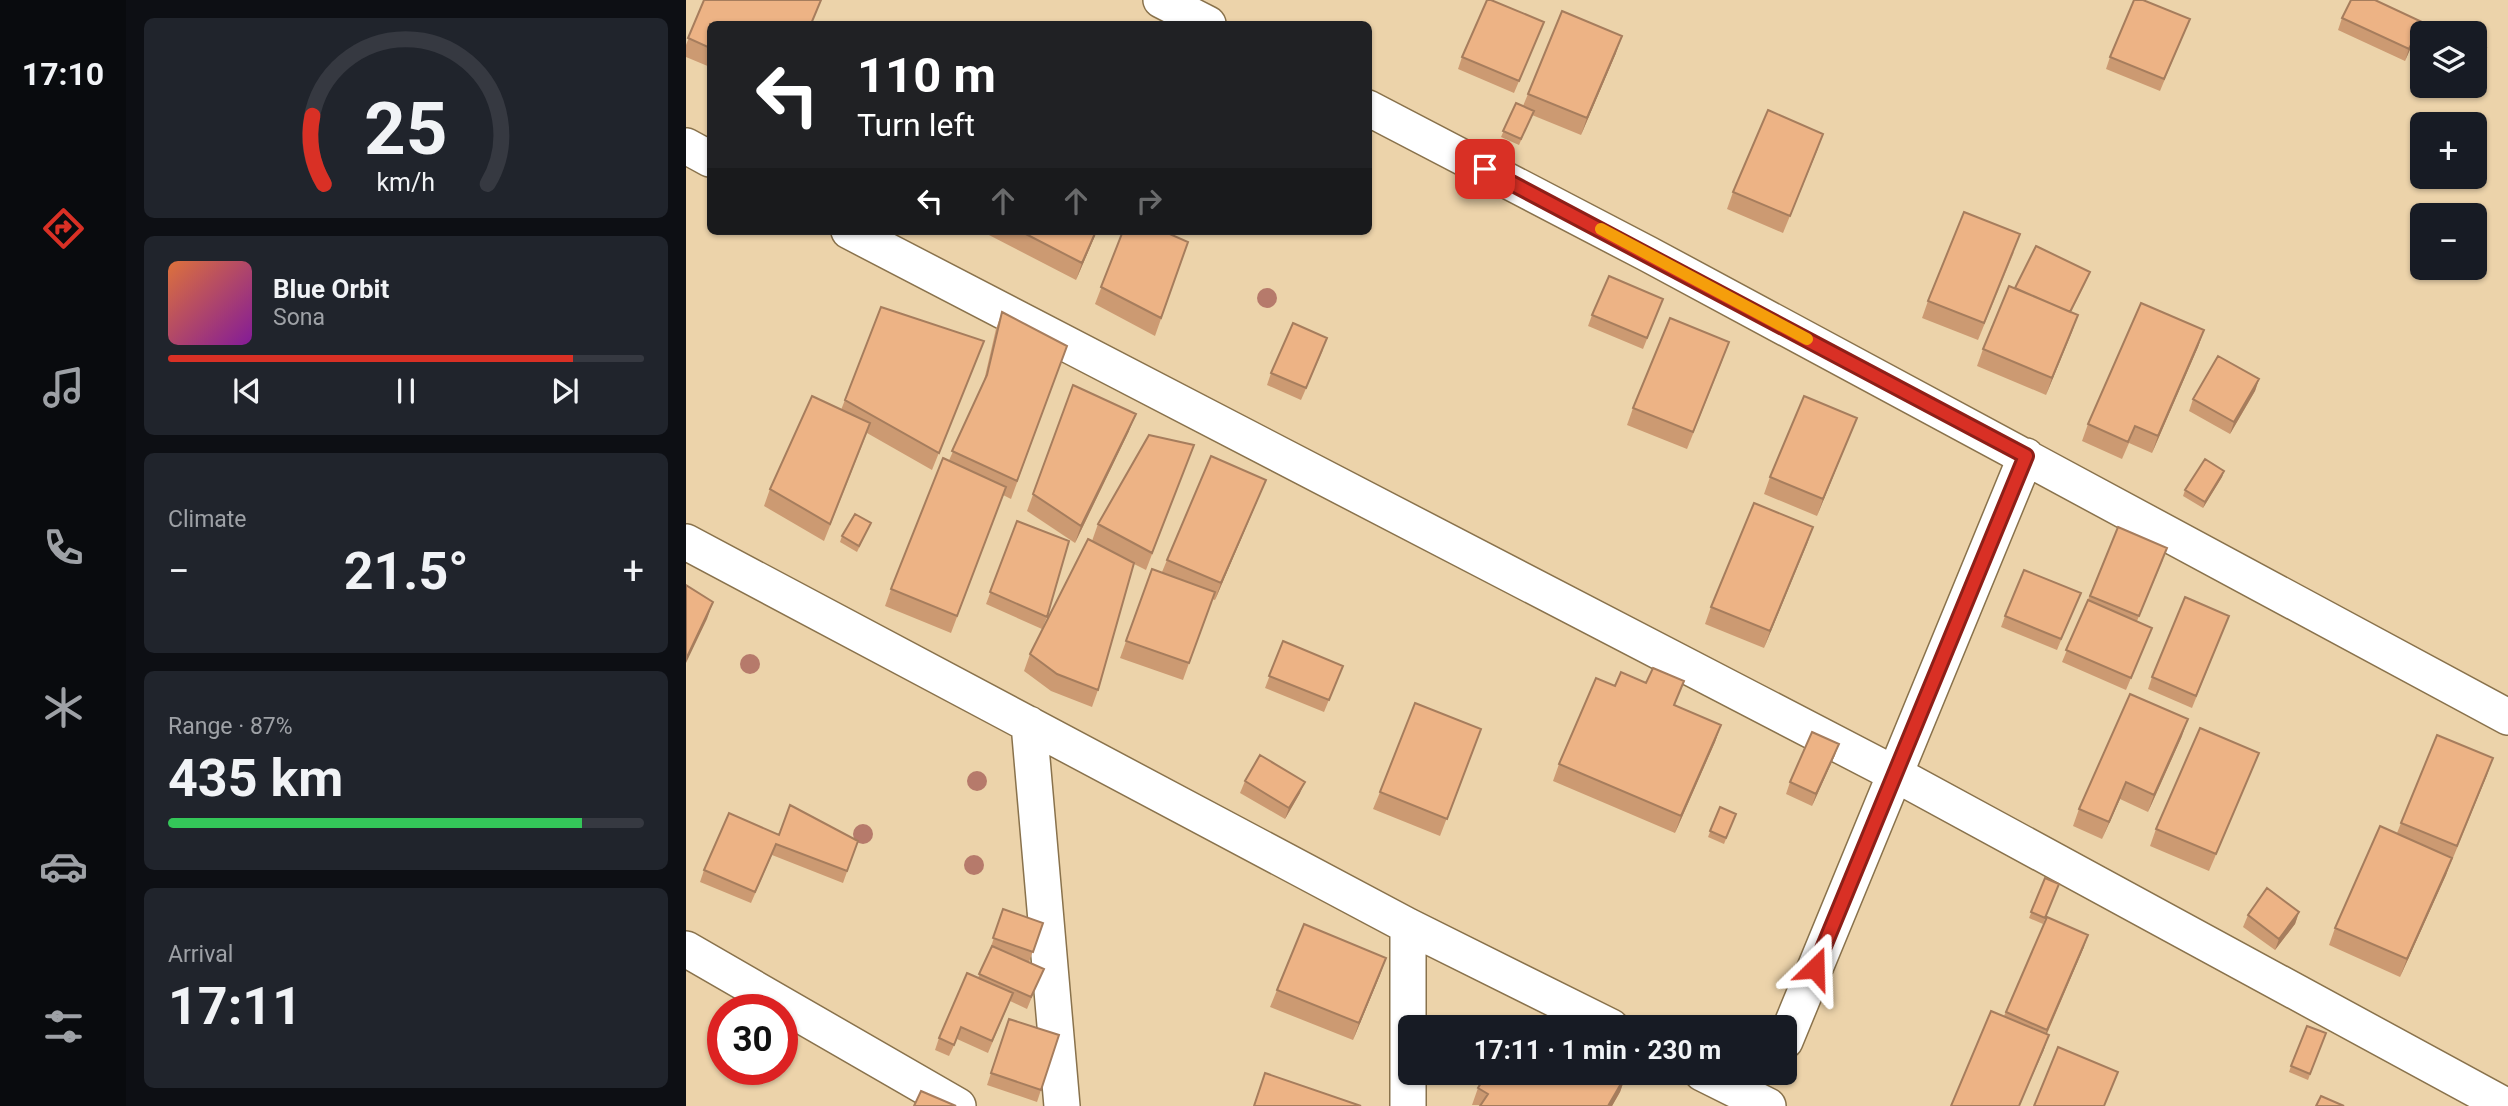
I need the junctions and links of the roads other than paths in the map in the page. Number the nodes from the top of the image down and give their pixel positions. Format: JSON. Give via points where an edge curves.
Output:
{"nodes":[{"id":1,"x":1161,"y":0,"type":"edge"},
{"id":2,"x":1202,"y":21,"type":"edge"},
{"id":3,"x":1372,"y":110,"type":"edge"},
{"id":4,"x":686,"y":146,"type":"edge"},
{"id":5,"x":707,"y":157,"type":"edge"},
{"id":6,"x":857,"y":235,"type":"edge"},
{"id":7,"x":2026,"y":456,"type":"junction"},
{"id":8,"x":686,"y":542,"type":"edge"},
{"id":9,"x":2508,"y":717,"type":"edge"},
{"id":10,"x":1029,"y":724,"type":"junction"},
{"id":11,"x":1895,"y":774,"type":"junction"},
{"id":12,"x":1408,"y":926,"type":"junction"},
{"id":13,"x":686,"y":949,"type":"edge"},
{"id":14,"x":1587,"y":1015,"type":"edge"},
{"id":15,"x":1796,"y":1015,"type":"edge"},
{"id":16,"x":1739,"y":1085,"type":"edge"},
{"id":17,"x":1766,"y":1094,"type":"edge"},
{"id":18,"x":958,"y":1106,"type":"edge"},
{"id":19,"x":1062,"y":1106,"type":"edge"},
{"id":20,"x":1408,"y":1106,"type":"edge"},
{"id":21,"x":2506,"y":1106,"type":"edge"}],
"edges":[{"from":1,"to":2,"type":"street"},
{"from":3,"to":7,"type":"street"},
{"from":4,"to":5,"type":"street"},
{"from":6,"to":11,"type":"street"},
{"from":7,"to":9,"type":"street"},
{"from":7,"to":11,"type":"street"},
{"from":8,"to":10,"type":"street"},
{"from":10,"to":12,"type":"street"},
{"from":10,"to":19,"type":"street"},
{"from":11,"to":15,"type":"street"},
{"from":11,"to":21,"type":"street"},
{"from":12,"to":14,"type":"street"},
{"from":12,"to":20,"type":"street"},
{"from":13,"to":18,"type":"street"},
{"from":16,"to":17,"type":"street"}]}
